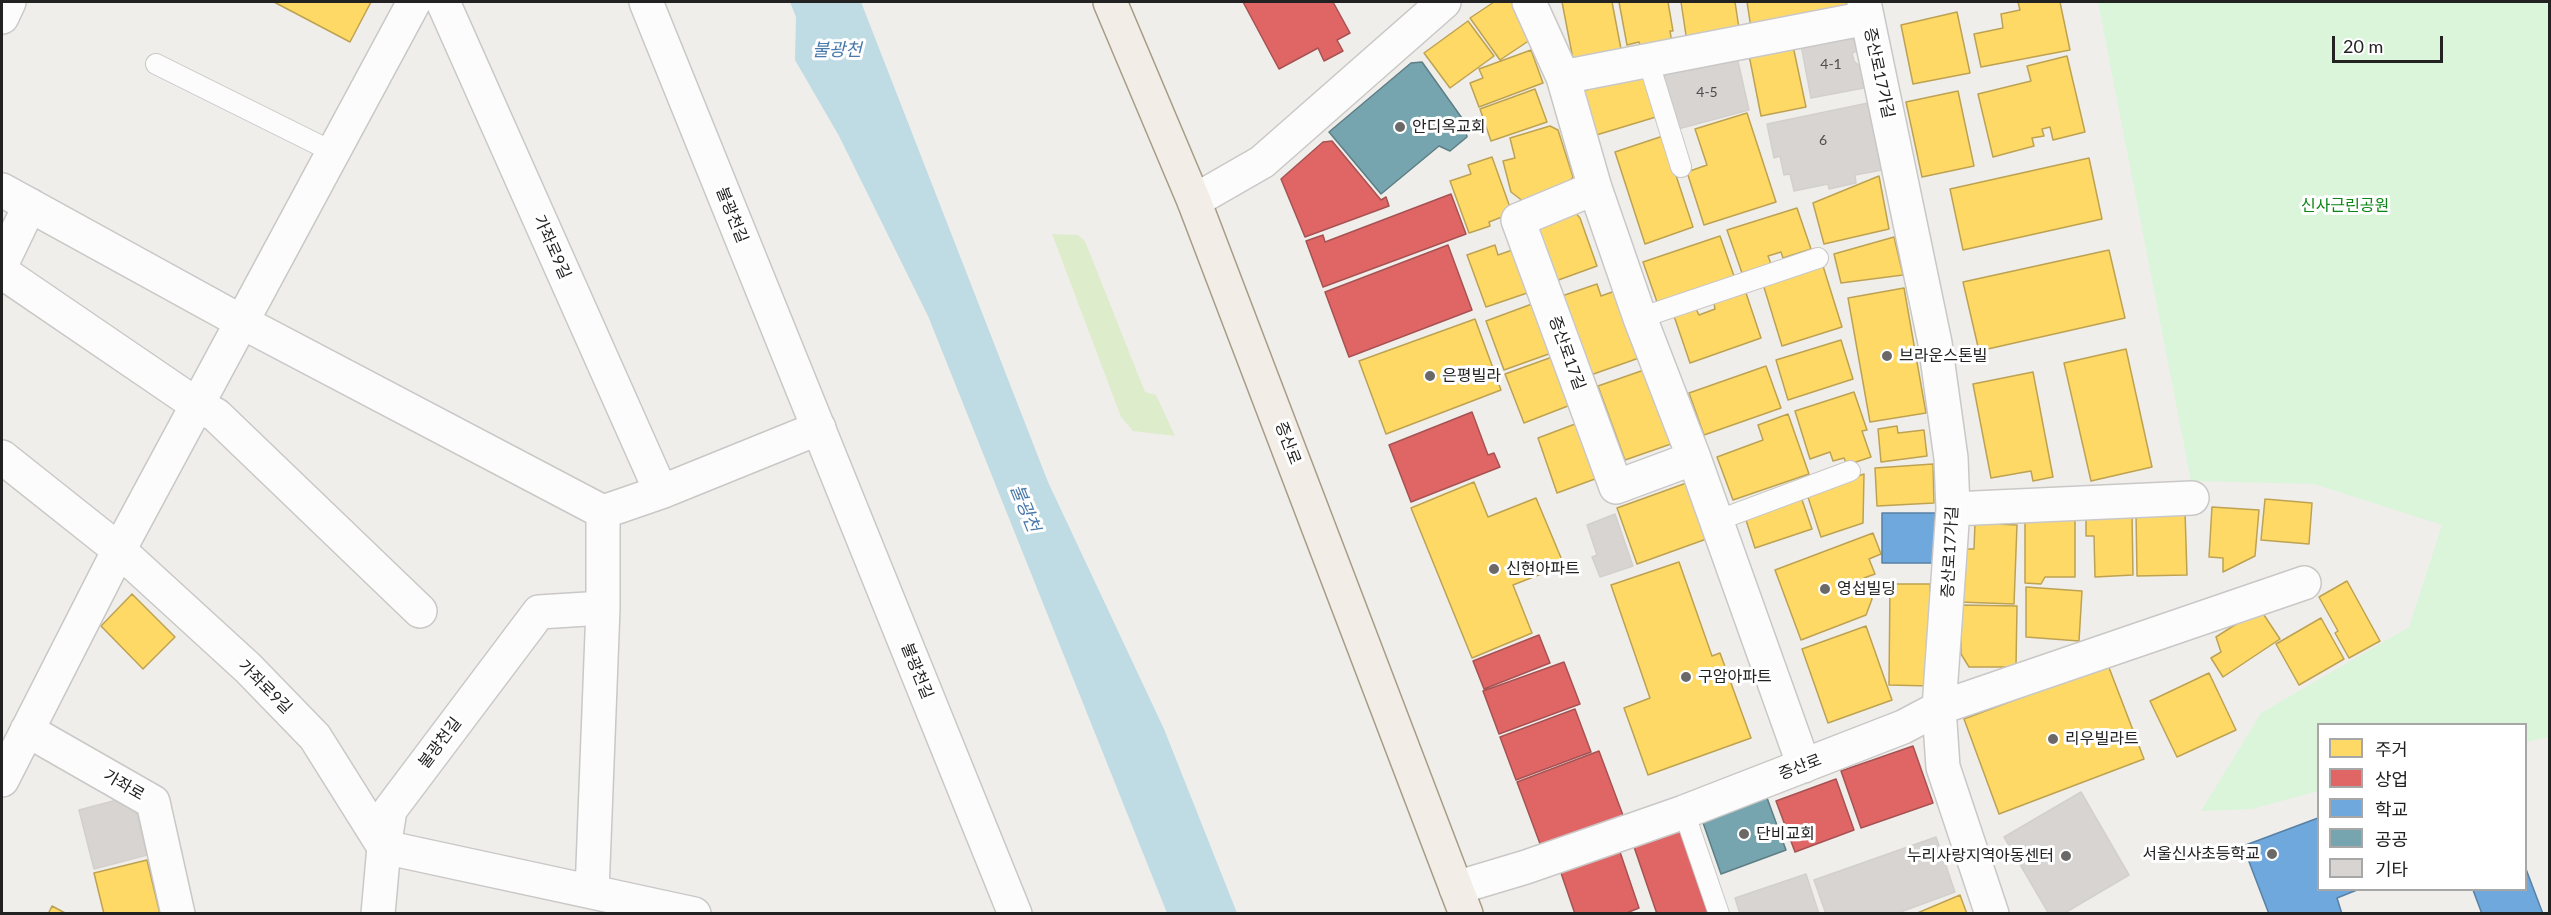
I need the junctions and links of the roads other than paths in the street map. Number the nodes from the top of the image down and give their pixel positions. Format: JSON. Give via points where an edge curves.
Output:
{"nodes":[{"id":1,"x":9,"y":2,"type":"edge"},
{"id":2,"x":414,"y":2,"type":"edge"},
{"id":3,"x":443,"y":2,"type":"edge"},
{"id":4,"x":646,"y":2,"type":"edge"},
{"id":5,"x":1110,"y":2,"type":"edge"},
{"id":6,"x":1444,"y":2,"type":"edge"},
{"id":7,"x":1529,"y":2,"type":"edge"},
{"id":8,"x":1865,"y":10,"type":"edge"},
{"id":9,"x":2,"y":16,"type":"edge"},
{"id":10,"x":1648,"y":60,"type":"junction"},
{"id":11,"x":156,"y":63,"type":"dead end"},
{"id":12,"x":1563,"y":76,"type":"junction"},
{"id":13,"x":333,"y":152,"type":"junction"},
{"id":14,"x":1681,"y":167,"type":"dead end"},
{"id":15,"x":1595,"y":188,"type":"junction"},
{"id":16,"x":2,"y":190,"type":"edge"},
{"id":17,"x":1194,"y":201,"type":"junction"},
{"id":18,"x":30,"y":205,"type":"junction"},
{"id":19,"x":1818,"y":258,"type":"dead end"},
{"id":20,"x":2,"y":263,"type":"edge"},
{"id":21,"x":2,"y":272,"type":"edge"},
{"id":22,"x":1641,"y":318,"type":"junction"},
{"id":23,"x":242,"y":322,"type":"junction"},
{"id":24,"x":197,"y":405,"type":"junction"},
{"id":25,"x":819,"y":428,"type":"junction"},
{"id":26,"x":2,"y":457,"type":"edge"},
{"id":27,"x":1694,"y":458,"type":"junction"},
{"id":28,"x":1850,"y":471,"type":"dead end"},
{"id":29,"x":661,"y":492,"type":"junction"},
{"id":30,"x":2192,"y":498,"type":"dead end"},
{"id":31,"x":1953,"y":509,"type":"junction"},
{"id":32,"x":603,"y":512,"type":"junction"},
{"id":33,"x":1716,"y":521,"type":"junction"},
{"id":34,"x":119,"y":550,"type":"junction"},
{"id":35,"x":2304,"y":583,"type":"dead end"},
{"id":36,"x":603,"y":608,"type":"junction"},
{"id":37,"x":420,"y":611,"type":"dead end"},
{"id":38,"x":1939,"y":708,"type":"junction"},
{"id":39,"x":27,"y":730,"type":"junction"},
{"id":40,"x":1804,"y":766,"type":"junction"},
{"id":41,"x":2,"y":780,"type":"edge"},
{"id":42,"x":1684,"y":812,"type":"junction"},
{"id":43,"x":384,"y":847,"type":"junction"},
{"id":44,"x":592,"y":892,"type":"junction"},
{"id":45,"x":1461,"y":901,"type":"edge"},
{"id":46,"x":178,"y":914,"type":"edge"},
{"id":47,"x":378,"y":914,"type":"edge"},
{"id":48,"x":694,"y":914,"type":"edge"},
{"id":49,"x":1015,"y":914,"type":"edge"},
{"id":50,"x":1719,"y":914,"type":"edge"},
{"id":51,"x":1992,"y":914,"type":"edge"}],
"edges":[{"from":1,"to":9,"type":"street"},
{"from":2,"to":13,"type":"street"},
{"from":3,"to":29,"type":"street","name":"가좌로9길"},
{"from":4,"to":25,"type":"street","name":"불광천길"},
{"from":5,"to":17,"type":"main road","name":"증산로"},
{"from":6,"to":17,"type":"street","via":[[1262,162]]},
{"from":7,"to":12,"type":"street"},
{"from":8,"to":10,"type":"street","name":"증산로17가길"},
{"from":8,"to":31,"type":"street","name":"증산로17가길","via":[[1935,343],[1951,458]]},
{"from":10,"to":12,"type":"street","name":"증산로17가길"},
{"from":10,"to":14,"type":"lane"},
{"from":11,"to":13,"type":"lane"},
{"from":12,"to":15,"type":"street"},
{"from":13,"to":23,"type":"street"},
{"from":15,"to":22,"type":"street"},
{"from":15,"to":27,"type":"street","name":"증산로17길","via":[[1518,220],[1616,487]]},
{"from":16,"to":18,"type":"street"},
{"from":17,"to":45,"type":"main road","name":"증산로"},
{"from":18,"to":20,"type":"street"},
{"from":18,"to":23,"type":"street"},
{"from":19,"to":22,"type":"lane"},
{"from":21,"to":24,"type":"street"},
{"from":22,"to":27,"type":"street"},
{"from":23,"to":24,"type":"street"},
{"from":23,"to":32,"type":"street"},
{"from":24,"to":34,"type":"street"},
{"from":24,"to":37,"type":"street","via":[[216,415]]},
{"from":25,"to":29,"type":"street"},
{"from":25,"to":49,"type":"street","name":"불광천길"},
{"from":26,"to":34,"type":"street","name":"가좌로9길"},
{"from":27,"to":33,"type":"street"},
{"from":28,"to":33,"type":"lane"},
{"from":29,"to":32,"type":"street"},
{"from":30,"to":31,"type":"street"},
{"from":31,"to":38,"type":"street","name":"증산로17가길"},
{"from":32,"to":36,"type":"street"},
{"from":33,"to":40,"type":"street"},
{"from":34,"to":39,"type":"street"},
{"from":34,"to":43,"type":"street","name":"가좌로9길","via":[[248,668],[315,737]]},
{"from":35,"to":38,"type":"street"},
{"from":36,"to":43,"type":"street","name":"불광천길","via":[[539,612],[390,810]]},
{"from":36,"to":44,"type":"street"},
{"from":38,"to":40,"type":"street","name":"증산로","via":[[1904,727]]},
{"from":38,"to":51,"type":"street","via":[[1943,767]]},
{"from":39,"to":41,"type":"street"},
{"from":39,"to":46,"type":"street","name":"가좌로","via":[[153,802]]},
{"from":40,"to":42,"type":"street","name":"증산로"},
{"from":42,"to":45,"type":"street","name":"증산로","via":[[1526,867]]},
{"from":42,"to":50,"type":"lane"},
{"from":43,"to":44,"type":"street"},
{"from":43,"to":47,"type":"street","name":"불광천길"},
{"from":44,"to":48,"type":"street"}]}
